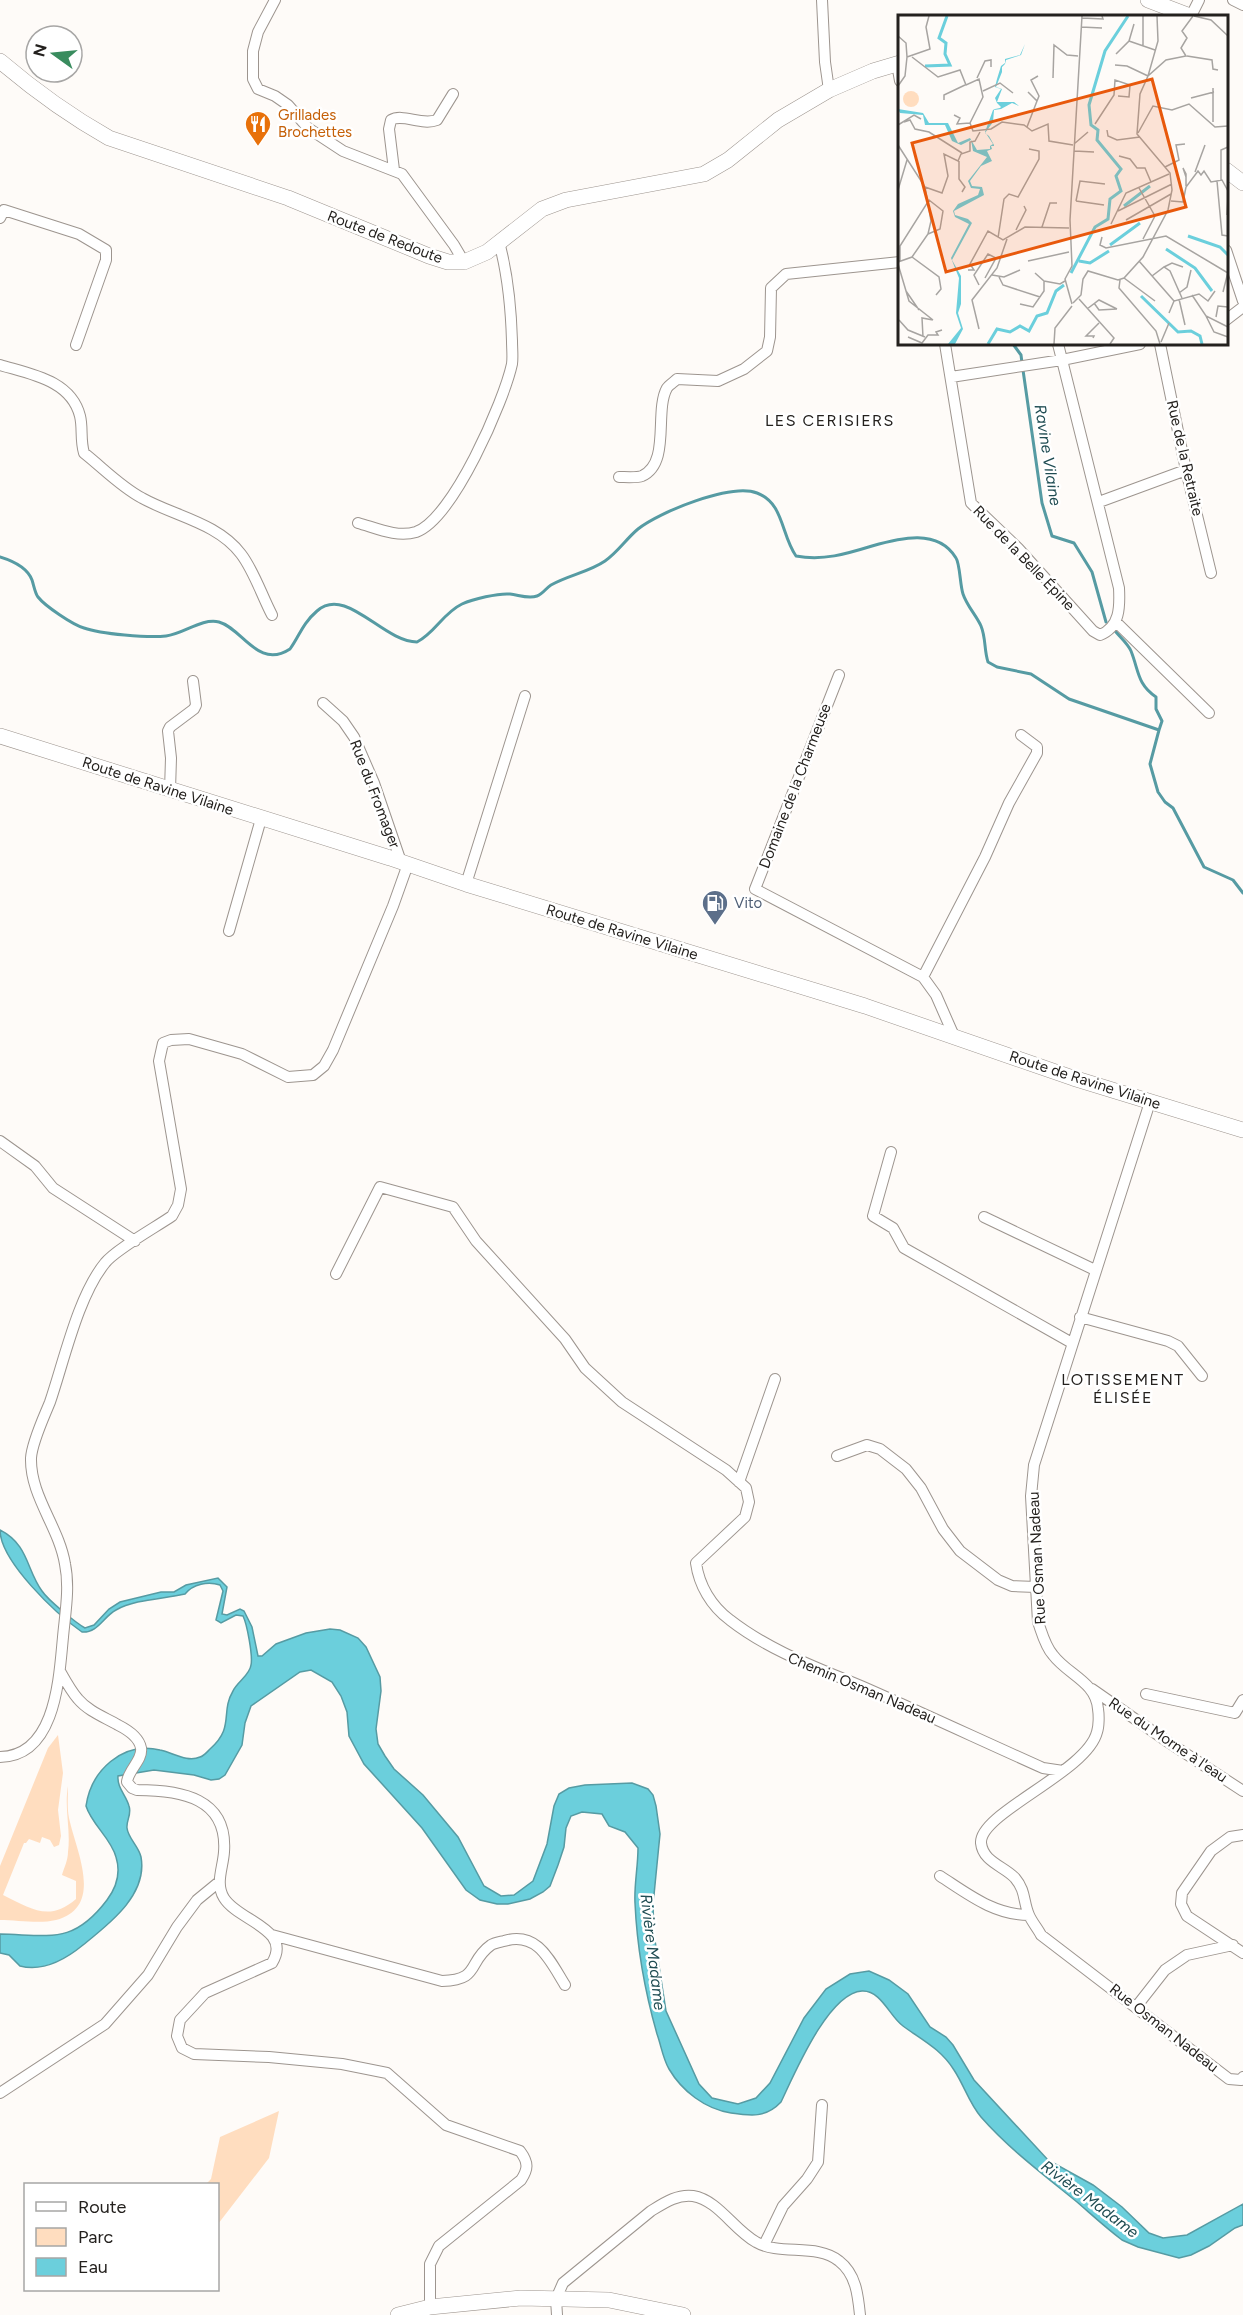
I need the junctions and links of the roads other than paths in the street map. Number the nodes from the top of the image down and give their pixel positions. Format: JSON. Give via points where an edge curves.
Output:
{"nodes":[{"id":1,"x":275,"y":0,"type":"edge"},
{"id":2,"x":822,"y":0,"type":"edge"},
{"id":3,"x":1148,"y":0,"type":"edge"},
{"id":4,"x":1199,"y":0,"type":"edge"},
{"id":5,"x":1233,"y":0,"type":"edge"},
{"id":6,"x":1243,"y":5,"type":"edge"},
{"id":7,"x":1187,"y":15,"type":"edge"},
{"id":8,"x":1191,"y":15,"type":"edge"},
{"id":9,"x":0,"y":61,"type":"edge"},
{"id":10,"x":898,"y":64,"type":"edge"},
{"id":11,"x":829,"y":90,"type":"junction"},
{"id":12,"x":453,"y":94,"type":"dead end"},
{"id":13,"x":394,"y":170,"type":"junction"},
{"id":14,"x":1228,"y":171,"type":"edge"},
{"id":15,"x":1243,"y":183,"type":"edge"},
{"id":16,"x":0,"y":218,"type":"edge"},
{"id":17,"x":499,"y":242,"type":"junction"},
{"id":18,"x":1228,"y":253,"type":"edge"},
{"id":19,"x":464,"y":262,"type":"junction"},
{"id":20,"x":898,"y":262,"type":"edge"},
{"id":21,"x":1243,"y":301,"type":"edge"},
{"id":22,"x":1243,"y":307,"type":"edge"},
{"id":23,"x":1228,"y":319,"type":"edge"},
{"id":24,"x":76,"y":345,"type":"dead end"},
{"id":25,"x":945,"y":345,"type":"edge"},
{"id":26,"x":1058,"y":345,"type":"edge"},
{"id":27,"x":1135,"y":345,"type":"edge"},
{"id":28,"x":1160,"y":345,"type":"edge"},
{"id":29,"x":1062,"y":360,"type":"junction"},
{"id":30,"x":0,"y":365,"type":"edge"},
{"id":31,"x":951,"y":377,"type":"junction"},
{"id":32,"x":1186,"y":470,"type":"junction"},
{"id":33,"x":619,"y":477,"type":"dead end"},
{"id":34,"x":1099,"y":502,"type":"junction"},
{"id":35,"x":358,"y":523,"type":"dead end"},
{"id":36,"x":1211,"y":573,"type":"dead end"},
{"id":37,"x":272,"y":615,"type":"dead end"},
{"id":38,"x":1116,"y":622,"type":"junction"},
{"id":39,"x":839,"y":675,"type":"dead end"},
{"id":40,"x":193,"y":681,"type":"dead end"},
{"id":41,"x":525,"y":696,"type":"dead end"},
{"id":42,"x":323,"y":703,"type":"dead end"},
{"id":43,"x":1209,"y":713,"type":"dead end"},
{"id":44,"x":1021,"y":735,"type":"dead end"},
{"id":45,"x":0,"y":736,"type":"edge"},
{"id":46,"x":170,"y":790,"type":"junction"},
{"id":47,"x":261,"y":819,"type":"junction"},
{"id":48,"x":403,"y":862,"type":"junction"},
{"id":49,"x":466,"y":884,"type":"junction"},
{"id":50,"x":229,"y":931,"type":"dead end"},
{"id":51,"x":923,"y":976,"type":"junction"},
{"id":52,"x":954,"y":1036,"type":"junction"},
{"id":53,"x":1150,"y":1102,"type":"junction"},
{"id":54,"x":1243,"y":1130,"type":"edge"},
{"id":55,"x":0,"y":1141,"type":"edge"},
{"id":56,"x":891,"y":1152,"type":"dead end"},
{"id":57,"x":984,"y":1217,"type":"dead end"},
{"id":58,"x":135,"y":1241,"type":"junction"},
{"id":59,"x":1095,"y":1270,"type":"junction"},
{"id":60,"x":336,"y":1274,"type":"dead end"},
{"id":61,"x":1080,"y":1317,"type":"junction"},
{"id":62,"x":1072,"y":1343,"type":"junction"},
{"id":63,"x":1202,"y":1376,"type":"dead end"},
{"id":64,"x":775,"y":1379,"type":"dead end"},
{"id":65,"x":837,"y":1456,"type":"dead end"},
{"id":66,"x":739,"y":1482,"type":"junction"},
{"id":67,"x":1036,"y":1587,"type":"junction"},
{"id":68,"x":60,"y":1671,"type":"junction"},
{"id":69,"x":1092,"y":1689,"type":"junction"},
{"id":70,"x":1146,"y":1694,"type":"dead end"},
{"id":71,"x":1243,"y":1700,"type":"edge"},
{"id":72,"x":0,"y":1757,"type":"edge"},
{"id":73,"x":1063,"y":1771,"type":"junction"},
{"id":74,"x":1243,"y":1791,"type":"edge"},
{"id":75,"x":1243,"y":1835,"type":"edge"},
{"id":76,"x":940,"y":1876,"type":"dead end"},
{"id":77,"x":219,"y":1882,"type":"junction"},
{"id":78,"x":1029,"y":1916,"type":"junction"},
{"id":79,"x":272,"y":1935,"type":"junction"},
{"id":80,"x":1233,"y":1946,"type":"junction"},
{"id":81,"x":1243,"y":1953,"type":"edge"},
{"id":82,"x":565,"y":1985,"type":"dead end"},
{"id":83,"x":1136,"y":2007,"type":"junction"},
{"id":84,"x":1243,"y":2077,"type":"edge"},
{"id":85,"x":0,"y":2094,"type":"edge"},
{"id":86,"x":822,"y":2105,"type":"dead end"},
{"id":87,"x":764,"y":2245,"type":"junction"},
{"id":88,"x":430,"y":2307,"type":"junction"},
{"id":89,"x":556,"y":2307,"type":"edge"},
{"id":90,"x":398,"y":2315,"type":"edge"},
{"id":91,"x":683,"y":2315,"type":"edge"},
{"id":92,"x":860,"y":2315,"type":"edge"}],
"edges":[{"from":1,"to":13,"type":"street","via":[[253,51],[253,79],[258,89],[288,105],[308,128],[343,151]]},
{"from":2,"to":11,"type":"street"},
{"from":3,"to":7,"type":"main road"},
{"from":4,"to":8,"type":"street"},
{"from":5,"to":6,"type":"street"},
{"from":9,"to":19,"type":"main road","name":"Route de Redoute","via":[[81,123],[108,138],[288,198],[429,256]]},
{"from":10,"to":11,"type":"main road","name":"Route de Redoute"},
{"from":11,"to":17,"type":"main road","name":"Route de Redoute","via":[[778,120],[704,174],[566,200],[542,209]]},
{"from":12,"to":13,"type":"street","via":[[437,120],[391,120]]},
{"from":13,"to":19,"type":"street","via":[[407,179]]},
{"from":14,"to":15,"type":"main road"},
{"from":16,"to":24,"type":"street","via":[[4,210],[79,234],[106,250],[106,260]]},
{"from":17,"to":19,"type":"main road","name":"Route de Redoute"},
{"from":17,"to":35,"type":"street","via":[[508,277],[512,364],[474,460],[440,512],[416,532],[386,532]]},
{"from":18,"to":21,"type":"street"},
{"from":20,"to":33,"type":"street","via":[[786,274],[771,288],[767,351],[744,369],[718,381],[677,379],[668,387],[662,403],[660,447],[653,466],[642,476]]},
{"from":22,"to":23,"type":"street"},
{"from":25,"to":31,"type":"street","name":"Rue de la Belle Épine"},
{"from":26,"to":29,"type":"street"},
{"from":27,"to":29,"type":"street"},
{"from":28,"to":32,"type":"street","name":"Rue de la Retraite"},
{"from":29,"to":31,"type":"street"},
{"from":29,"to":34,"type":"street"},
{"from":30,"to":37,"type":"street","via":[[54,382],[75,402],[84,453],[140,497],[192,520],[232,545],[242,555]]},
{"from":31,"to":38,"type":"street","name":"Rue de la Belle Épine","via":[[970,503],[1018,548],[1093,631],[1100,635],[1108,632]]},
{"from":32,"to":34,"type":"street"},
{"from":32,"to":36,"type":"street","name":"Rue de la Retraite"},
{"from":34,"to":38,"type":"street","via":[[1119,588]]},
{"from":38,"to":43,"type":"street"},
{"from":39,"to":51,"type":"street","name":"Domaine de la Charmeuse","via":[[755,889]]},
{"from":40,"to":46,"type":"street","via":[[194,710],[168,731]]},
{"from":41,"to":49,"type":"street"},
{"from":42,"to":48,"type":"street","name":"Rue du Fromager","via":[[354,737]]},
{"from":44,"to":51,"type":"street","via":[[1037,747],[1036,753]]},
{"from":45,"to":46,"type":"main road","name":"Route de Ravine Vilaine"},
{"from":46,"to":47,"type":"main road","name":"Route de Ravine Vilaine"},
{"from":47,"to":48,"type":"main road","name":"Route de Ravine Vilaine"},
{"from":47,"to":50,"type":"street"},
{"from":48,"to":49,"type":"main road","name":"Route de Ravine Vilaine"},
{"from":48,"to":58,"type":"street","via":[[393,906],[333,1050],[313,1076],[288,1077],[242,1054],[189,1039],[163,1043],[159,1061],[181,1189],[172,1216]]},
{"from":49,"to":52,"type":"main road","name":"Route de Ravine Vilaine"},
{"from":51,"to":52,"type":"street"},
{"from":52,"to":53,"type":"main road","name":"Route de Ravine Vilaine"},
{"from":53,"to":54,"type":"main road","name":"Route de Ravine Vilaine"},
{"from":53,"to":59,"type":"street","name":"Rue Osman Nadeau"},
{"from":55,"to":58,"type":"street","via":[[35,1166],[53,1188]]},
{"from":56,"to":62,"type":"street","via":[[873,1216],[893,1228],[904,1248]]},
{"from":57,"to":59,"type":"street"},
{"from":58,"to":68,"type":"street","via":[[105,1262],[87,1295],[31,1455],[32,1480],[61,1545],[66,1567]]},
{"from":59,"to":61,"type":"street","name":"Rue Osman Nadeau"},
{"from":60,"to":66,"type":"street","via":[[380,1187],[453,1206],[476,1241],[565,1339],[585,1368],[622,1402]]},
{"from":61,"to":62,"type":"street","name":"Rue Osman Nadeau"},
{"from":61,"to":63,"type":"street","via":[[1168,1341],[1178,1346]]},
{"from":62,"to":67,"type":"street","name":"Rue Osman Nadeau","via":[[1034,1465],[1031,1496]]},
{"from":64,"to":66,"type":"street"},
{"from":65,"to":67,"type":"street","via":[[867,1444],[880,1449],[906,1469],[921,1488],[960,1551],[998,1580],[1012,1586]]},
{"from":66,"to":73,"type":"street","name":"Chemin Osman Nadeau","via":[[746,1488],[749,1502],[745,1517],[696,1563],[698,1579],[713,1604],[729,1619],[779,1652],[1043,1768]]},
{"from":67,"to":69,"type":"street","name":"Rue Osman Nadeau","via":[[1038,1622],[1052,1655]]},
{"from":68,"to":72,"type":"street","via":[[55,1705],[38,1738],[26,1750]]},
{"from":68,"to":77,"type":"street","via":[[78,1699],[124,1728],[138,1742],[139,1759],[128,1774],[132,1788],[186,1795],[216,1814],[224,1829]]},
{"from":69,"to":73,"type":"street","name":"Rue Osman Nadeau","via":[[1098,1708],[1097,1732],[1088,1750]]},
{"from":69,"to":74,"type":"street","name":"Rue du Morne à l'eau"},
{"from":70,"to":71,"type":"street","via":[[1235,1713]]},
{"from":73,"to":78,"type":"street","name":"Rue Osman Nadeau","via":[[988,1826],[981,1842],[984,1854],[1023,1889]]},
{"from":75,"to":80,"type":"street","via":[[1230,1837],[1211,1851],[1182,1893],[1181,1904],[1187,1916]]},
{"from":76,"to":78,"type":"street","via":[[992,1908]]},
{"from":77,"to":79,"type":"street","via":[[223,1897],[233,1909]]},
{"from":77,"to":85,"type":"street","via":[[197,1900],[148,1975],[105,2024]]},
{"from":78,"to":83,"type":"street","name":"Rue Osman Nadeau","via":[[1041,1935]]},
{"from":79,"to":82,"type":"street","via":[[442,1981],[464,1978],[491,1944],[522,1938],[540,1949]]},
{"from":79,"to":88,"type":"street","via":[[278,1944],[278,1954],[272,1963],[205,1993],[180,2020],[177,2036],[182,2048],[194,2054],[342,2064],[387,2073],[446,2125],[520,2151],[527,2160],[521,2180],[439,2247],[430,2264]]},
{"from":80,"to":81,"type":"street"},
{"from":80,"to":83,"type":"street","via":[[1187,1955],[1165,1970]]},
{"from":83,"to":84,"type":"street","name":"Rue Osman Nadeau","via":[[1228,2079]]},
{"from":86,"to":87,"type":"street","via":[[818,2162],[783,2206]]},
{"from":87,"to":89,"type":"street","via":[[756,2243],[704,2199],[675,2198],[651,2211],[563,2283]]},
{"from":87,"to":92,"type":"street","via":[[838,2260],[853,2278]]},
{"from":88,"to":89,"type":"main road","via":[[521,2298]]},
{"from":88,"to":90,"type":"main road"},
{"from":89,"to":91,"type":"main road","via":[[609,2300]]}]}
